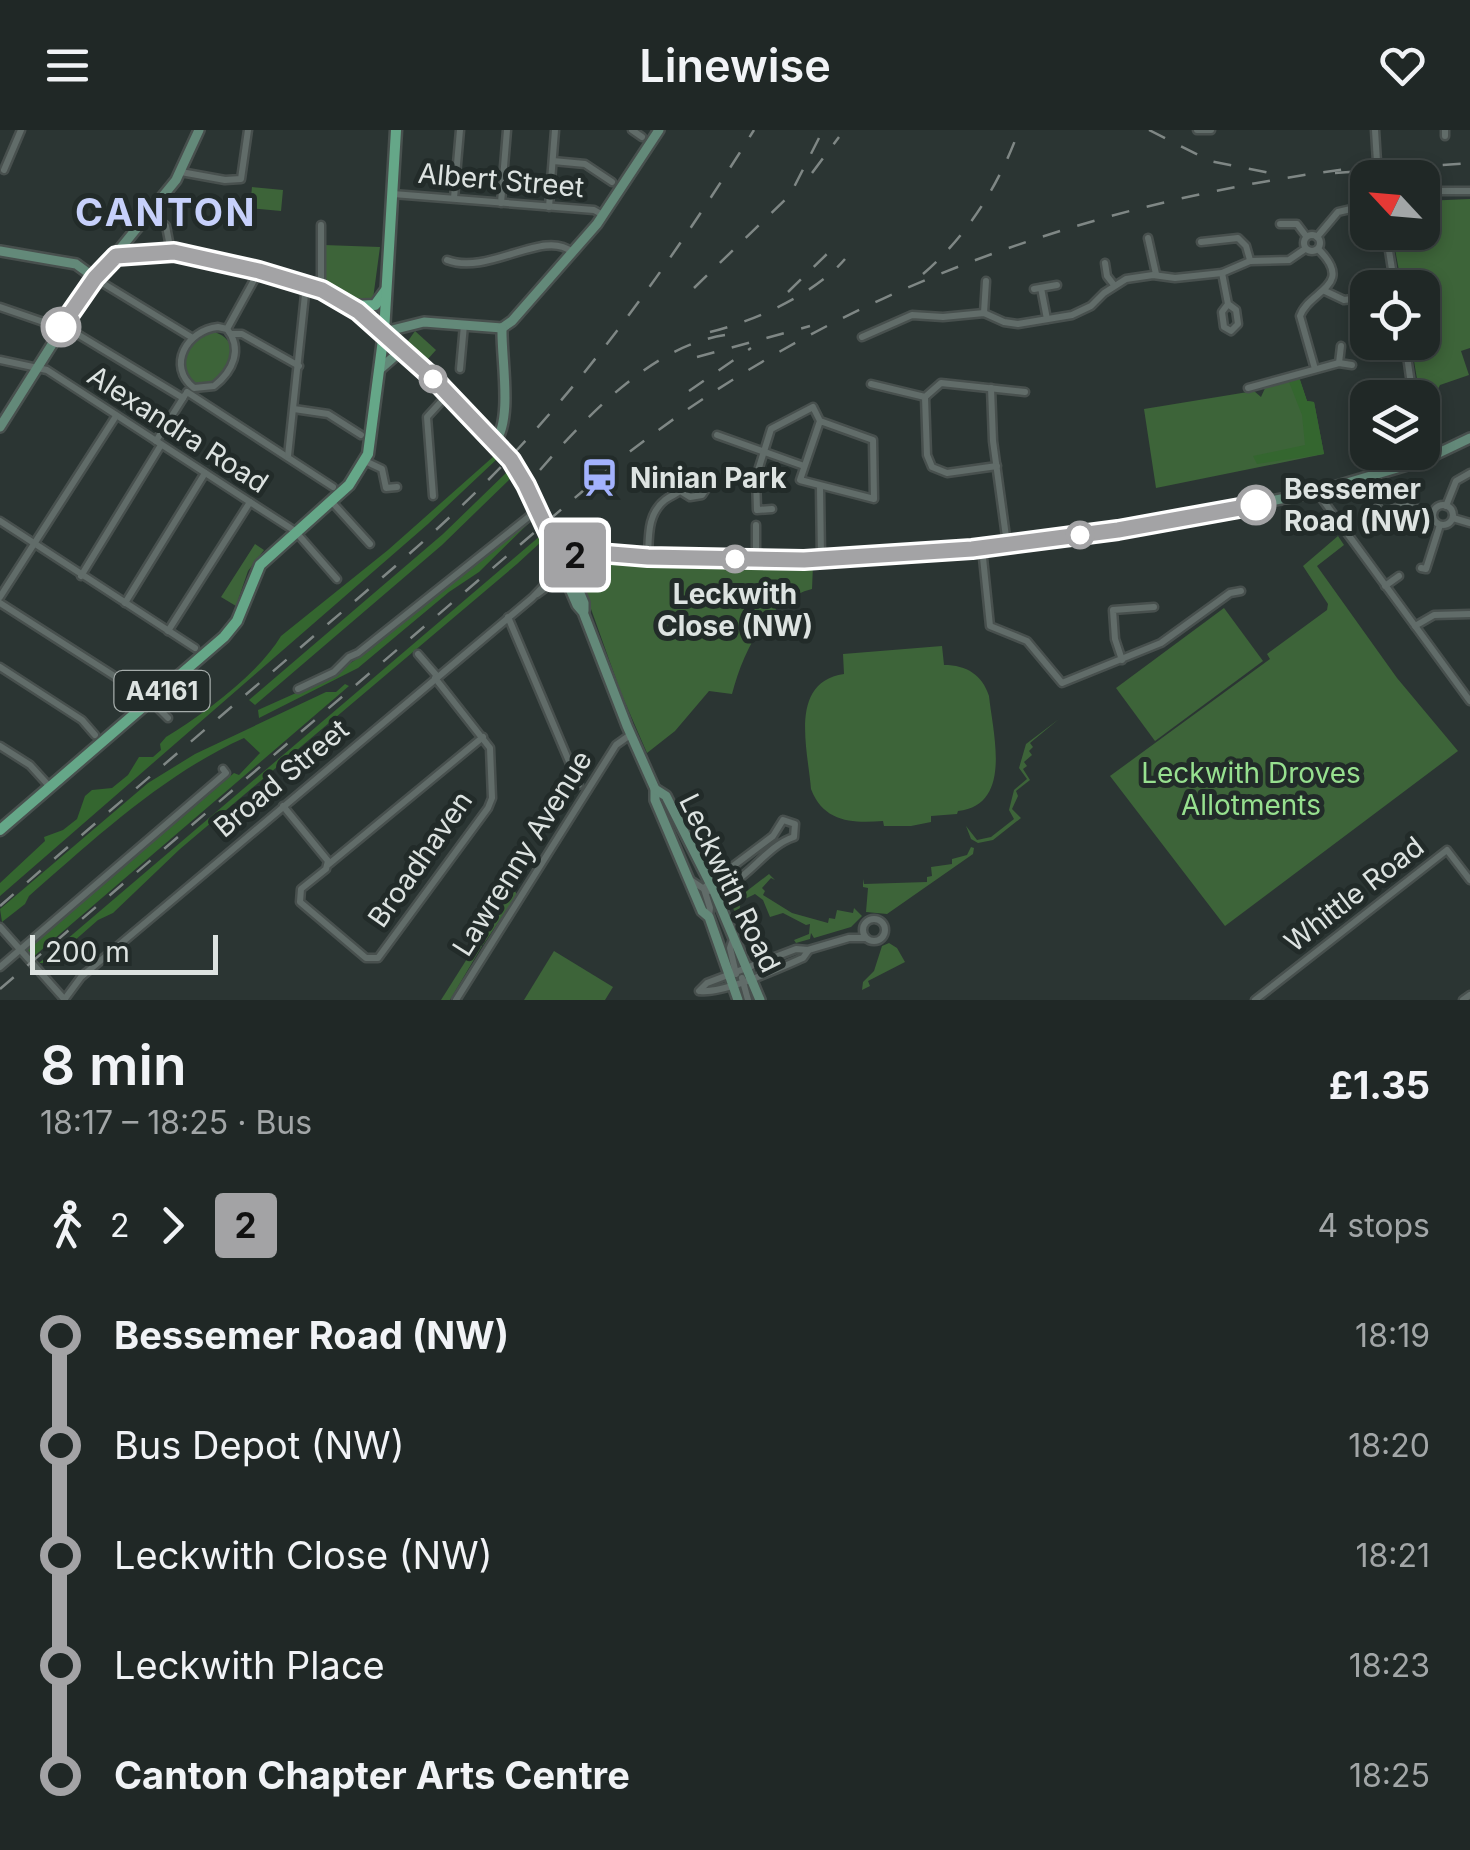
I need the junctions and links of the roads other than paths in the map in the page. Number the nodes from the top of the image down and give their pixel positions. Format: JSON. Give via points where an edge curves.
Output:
{"nodes":[{"id":1,"x":21,"y":130,"type":"edge"},
{"id":2,"x":199,"y":130,"type":"edge"},
{"id":3,"x":248,"y":130,"type":"edge"},
{"id":4,"x":398,"y":130,"type":"edge"},
{"id":5,"x":460,"y":130,"type":"edge"},
{"id":6,"x":507,"y":130,"type":"edge"},
{"id":7,"x":556,"y":130,"type":"edge"},
{"id":8,"x":632,"y":130,"type":"edge"},
{"id":9,"x":660,"y":130,"type":"edge"},
{"id":10,"x":1197,"y":130,"type":"edge"},
{"id":11,"x":1211,"y":130,"type":"edge"},
{"id":12,"x":1375,"y":130,"type":"edge"},
{"id":13,"x":642,"y":136,"type":"dead end"},
{"id":14,"x":1377,"y":160,"type":"edge"},
{"id":15,"x":553,"y":161,"type":"junction"},
{"id":16,"x":4,"y":170,"type":"dead end"},
{"id":17,"x":181,"y":172,"type":"junction"},
{"id":18,"x":612,"y":182,"type":"dead end"},
{"id":19,"x":1470,"y":190,"type":"edge"},
{"id":20,"x":1440,"y":191,"type":"edge"},
{"id":21,"x":393,"y":194,"type":"junction"},
{"id":22,"x":454,"y":198,"type":"junction"},
{"id":23,"x":501,"y":203,"type":"junction"},
{"id":24,"x":549,"y":207,"type":"junction"},
{"id":25,"x":1350,"y":209,"type":"edge"},
{"id":26,"x":151,"y":213,"type":"junction"},
{"id":27,"x":603,"y":215,"type":"junction"},
{"id":28,"x":1280,"y":224,"type":"dead end"},
{"id":29,"x":320,"y":226,"type":"dead end"},
{"id":30,"x":1306,"y":236,"type":"junction"},
{"id":31,"x":1317,"y":237,"type":"junction"},
{"id":32,"x":1148,"y":238,"type":"dead end"},
{"id":33,"x":1201,"y":242,"type":"dead end"},
{"id":34,"x":1305,"y":248,"type":"junction"},
{"id":35,"x":1318,"y":249,"type":"junction"},
{"id":36,"x":0,"y":251,"type":"edge"},
{"id":37,"x":172,"y":252,"type":"junction"},
{"id":38,"x":572,"y":252,"type":"junction"},
{"id":39,"x":116,"y":256,"type":"junction"},
{"id":40,"x":447,"y":260,"type":"dead end"},
{"id":41,"x":1250,"y":260,"type":"junction"},
{"id":42,"x":1105,"y":263,"type":"dead end"},
{"id":43,"x":82,"y":267,"type":"junction"},
{"id":44,"x":103,"y":269,"type":"junction"},
{"id":45,"x":259,"y":271,"type":"junction"},
{"id":46,"x":1222,"y":272,"type":"junction"},
{"id":47,"x":1156,"y":274,"type":"junction"},
{"id":48,"x":95,"y":278,"type":"junction"},
{"id":49,"x":986,"y":281,"type":"dead end"},
{"id":50,"x":306,"y":284,"type":"junction"},
{"id":51,"x":1057,"y":285,"type":"dead end"},
{"id":52,"x":1114,"y":285,"type":"junction"},
{"id":53,"x":386,"y":289,"type":"junction"},
{"id":54,"x":322,"y":290,"type":"junction"},
{"id":55,"x":1326,"y":291,"type":"junction"},
{"id":56,"x":1350,"y":299,"type":"edge"},
{"id":57,"x":1228,"y":304,"type":"dead end"},
{"id":58,"x":350,"y":306,"type":"junction"},
{"id":59,"x":0,"y":307,"type":"edge"},
{"id":60,"x":984,"y":313,"type":"junction"},
{"id":61,"x":1047,"y":318,"type":"junction"},
{"id":62,"x":464,"y":325,"type":"junction"},
{"id":63,"x":61,"y":328,"type":"junction"},
{"id":64,"x":502,"y":328,"type":"junction"},
{"id":65,"x":74,"y":332,"type":"dead end"},
{"id":66,"x":229,"y":332,"type":"junction"},
{"id":67,"x":384,"y":332,"type":"junction"},
{"id":68,"x":862,"y":337,"type":"dead end"},
{"id":69,"x":191,"y":338,"type":"junction"},
{"id":70,"x":1341,"y":346,"type":"dead end"},
{"id":71,"x":408,"y":355,"type":"junction"},
{"id":72,"x":0,"y":360,"type":"edge"},
{"id":73,"x":1339,"y":363,"type":"junction"},
{"id":74,"x":1352,"y":365,"type":"dead end"},
{"id":75,"x":37,"y":366,"type":"junction"},
{"id":76,"x":299,"y":366,"type":"junction"},
{"id":77,"x":380,"y":369,"type":"junction"},
{"id":78,"x":460,"y":369,"type":"dead end"},
{"id":79,"x":1315,"y":369,"type":"junction"},
{"id":80,"x":871,"y":384,"type":"dead end"},
{"id":81,"x":991,"y":388,"type":"junction"},
{"id":82,"x":1255,"y":389,"type":"dead end"},
{"id":83,"x":187,"y":392,"type":"junction"},
{"id":84,"x":1026,"y":392,"type":"dead end"},
{"id":85,"x":448,"y":394,"type":"junction"},
{"id":86,"x":925,"y":397,"type":"junction"},
{"id":87,"x":294,"y":409,"type":"junction"},
{"id":88,"x":116,"y":416,"type":"junction"},
{"id":89,"x":820,"y":421,"type":"junction"},
{"id":90,"x":0,"y":427,"type":"edge"},
{"id":91,"x":361,"y":435,"type":"dead end"},
{"id":92,"x":717,"y":436,"type":"dead end"},
{"id":93,"x":1470,"y":438,"type":"edge"},
{"id":94,"x":495,"y":442,"type":"junction"},
{"id":95,"x":159,"y":443,"type":"junction"},
{"id":96,"x":1440,"y":449,"type":"edge"},
{"id":97,"x":764,"y":452,"type":"junction"},
{"id":98,"x":288,"y":457,"type":"junction"},
{"id":99,"x":365,"y":461,"type":"junction"},
{"id":100,"x":804,"y":466,"type":"junction"},
{"id":101,"x":996,"y":466,"type":"junction"},
{"id":102,"x":1382,"y":470,"type":"edge"},
{"id":103,"x":205,"y":473,"type":"junction"},
{"id":104,"x":1470,"y":473,"type":"edge"},
{"id":105,"x":397,"y":486,"type":"dead end"},
{"id":106,"x":820,"y":487,"type":"junction"},
{"id":107,"x":333,"y":488,"type":"dead end"},
{"id":108,"x":682,"y":492,"type":"dead end"},
{"id":109,"x":1318,"y":492,"type":"junction"},
{"id":110,"x":434,"y":496,"type":"dead end"},
{"id":111,"x":331,"y":501,"type":"junction"},
{"id":112,"x":250,"y":502,"type":"junction"},
{"id":113,"x":1446,"y":506,"type":"junction"},
{"id":114,"x":1378,"y":507,"type":"dead end"},
{"id":115,"x":537,"y":510,"type":"junction"},
{"id":116,"x":756,"y":510,"type":"junction"},
{"id":117,"x":772,"y":510,"type":"dead end"},
{"id":118,"x":1434,"y":513,"type":"junction"},
{"id":119,"x":1452,"y":518,"type":"junction"},
{"id":120,"x":0,"y":520,"type":"edge"},
{"id":121,"x":1470,"y":523,"type":"edge"},
{"id":122,"x":1440,"y":524,"type":"junction"},
{"id":123,"x":294,"y":531,"type":"junction"},
{"id":124,"x":370,"y":544,"type":"dead end"},
{"id":125,"x":1007,"y":545,"type":"junction"},
{"id":126,"x":35,"y":546,"type":"junction"},
{"id":127,"x":982,"y":548,"type":"junction"},
{"id":128,"x":648,"y":557,"type":"junction"},
{"id":129,"x":821,"y":559,"type":"junction"},
{"id":130,"x":756,"y":560,"type":"junction"},
{"id":131,"x":564,"y":566,"type":"junction"},
{"id":132,"x":1421,"y":568,"type":"dead end"},
{"id":133,"x":82,"y":576,"type":"junction"},
{"id":134,"x":1399,"y":576,"type":"dead end"},
{"id":135,"x":337,"y":579,"type":"dead end"},
{"id":136,"x":1385,"y":586,"type":"junction"},
{"id":137,"x":1241,"y":591,"type":"dead end"},
{"id":138,"x":0,"y":600,"type":"edge"},
{"id":139,"x":125,"y":603,"type":"junction"},
{"id":140,"x":1154,"y":607,"type":"dead end"},
{"id":141,"x":1113,"y":610,"type":"junction"},
{"id":142,"x":1102,"y":612,"type":"dead end"},
{"id":143,"x":1470,"y":614,"type":"edge"},
{"id":144,"x":508,"y":618,"type":"junction"},
{"id":145,"x":1415,"y":626,"type":"junction"},
{"id":146,"x":168,"y":631,"type":"junction"},
{"id":147,"x":196,"y":648,"type":"dead end"},
{"id":148,"x":418,"y":654,"type":"dead end"},
{"id":149,"x":1122,"y":660,"type":"junction"},
{"id":150,"x":0,"y":667,"type":"edge"},
{"id":151,"x":436,"y":678,"type":"junction"},
{"id":152,"x":298,"y":690,"type":"dead end"},
{"id":153,"x":151,"y":700,"type":"junction"},
{"id":154,"x":1470,"y":701,"type":"edge"},
{"id":155,"x":168,"y":718,"type":"dead end"},
{"id":156,"x":95,"y":735,"type":"dead end"},
{"id":157,"x":630,"y":735,"type":"junction"},
{"id":158,"x":483,"y":737,"type":"junction"},
{"id":159,"x":0,"y":746,"type":"edge"},
{"id":160,"x":222,"y":768,"type":"dead end"},
{"id":161,"x":578,"y":784,"type":"dead end"},
{"id":162,"x":50,"y":787,"type":"junction"},
{"id":163,"x":655,"y":788,"type":"junction"},
{"id":164,"x":283,"y":806,"type":"junction"},
{"id":165,"x":0,"y":830,"type":"edge"},
{"id":166,"x":777,"y":831,"type":"junction"},
{"id":167,"x":785,"y":839,"type":"junction"},
{"id":168,"x":328,"y":865,"type":"junction"},
{"id":169,"x":689,"y":879,"type":"junction"},
{"id":170,"x":1470,"y":880,"type":"edge"},
{"id":171,"x":709,"y":887,"type":"junction"},
{"id":172,"x":708,"y":917,"type":"junction"},
{"id":173,"x":864,"y":926,"type":"junction"},
{"id":174,"x":0,"y":927,"type":"edge"},
{"id":175,"x":849,"y":938,"type":"junction"},
{"id":176,"x":866,"y":938,"type":"junction"},
{"id":177,"x":19,"y":950,"type":"junction"},
{"id":178,"x":808,"y":950,"type":"junction"},
{"id":179,"x":0,"y":968,"type":"edge"},
{"id":180,"x":737,"y":976,"type":"junction"},
{"id":181,"x":752,"y":978,"type":"junction"},
{"id":182,"x":1470,"y":995,"type":"edge"},
{"id":183,"x":1258,"y":999,"type":"edge"},
{"id":184,"x":64,"y":1000,"type":"edge"},
{"id":185,"x":456,"y":1000,"type":"edge"},
{"id":186,"x":738,"y":1000,"type":"edge"},
{"id":187,"x":748,"y":1000,"type":"edge"},
{"id":188,"x":760,"y":1000,"type":"edge"},
{"id":189,"x":1464,"y":1000,"type":"edge"}],
"edges":[{"from":1,"to":16,"type":"street"},
{"from":2,"to":17,"type":"street"},
{"from":3,"to":17,"type":"street","via":[[241,179]]},
{"from":4,"to":21,"type":"main road","number":"A4161"},
{"from":5,"to":22,"type":"street"},
{"from":6,"to":23,"type":"street"},
{"from":7,"to":15,"type":"street"},
{"from":8,"to":13,"type":"street"},
{"from":9,"to":27,"type":"street"},
{"from":10,"to":11,"type":"street"},
{"from":12,"to":14,"type":"street"},
{"from":15,"to":18,"type":"street","via":[[585,164]]},
{"from":15,"to":24,"type":"street"},
{"from":17,"to":26,"type":"street"},
{"from":19,"to":20,"type":"street"},
{"from":21,"to":22,"type":"street","name":"Albert Street"},
{"from":21,"to":53,"type":"main road","number":"A4161"},
{"from":22,"to":23,"type":"street","name":"Albert Street"},
{"from":23,"to":24,"type":"street","name":"Albert Street"},
{"from":24,"to":27,"type":"street","name":"Albert Street"},
{"from":25,"to":31,"type":"street","via":[[1338,212]]},
{"from":26,"to":37,"type":"street","via":[[166,226]]},
{"from":26,"to":39,"type":"street"},
{"from":27,"to":38,"type":"street"},
{"from":28,"to":30,"type":"street","via":[[1297,224]]},
{"from":29,"to":54,"type":"street"},
{"from":30,"to":31,"type":"street"},
{"from":30,"to":34,"type":"street"},
{"from":31,"to":35,"type":"street"},
{"from":32,"to":47,"type":"street"},
{"from":33,"to":41,"type":"street","via":[[1238,238]]},
{"from":34,"to":35,"type":"street"},
{"from":34,"to":41,"type":"street","via":[[1290,260]]},
{"from":35,"to":55,"type":"street","via":[[1330,268]]},
{"from":36,"to":43,"type":"street"},
{"from":37,"to":39,"type":"street","name":"Leckwith Road"},
{"from":37,"to":45,"type":"street","name":"Leckwith Road"},
{"from":38,"to":40,"type":"street","via":[[540,245],[482,264]]},
{"from":38,"to":64,"type":"street"},
{"from":39,"to":44,"type":"street"},
{"from":41,"to":46,"type":"street"},
{"from":42,"to":52,"type":"street"},
{"from":43,"to":44,"type":"street"},
{"from":43,"to":48,"type":"street"},
{"from":44,"to":48,"type":"street"},
{"from":45,"to":50,"type":"street","name":"Leckwith Road"},
{"from":45,"to":66,"type":"street"},
{"from":46,"to":47,"type":"street"},
{"from":46,"to":57,"type":"street"},
{"from":47,"to":52,"type":"street"},
{"from":48,"to":63,"type":"street"},
{"from":48,"to":69,"type":"street"},
{"from":49,"to":60,"type":"street"},
{"from":50,"to":54,"type":"street","name":"Leckwith Road"},
{"from":50,"to":76,"type":"street"},
{"from":51,"to":61,"type":"street","via":[[1038,289]]},
{"from":52,"to":61,"type":"street","via":[[1082,311]]},
{"from":53,"to":58,"type":"main road","via":[[375,304]]},
{"from":53,"to":67,"type":"main road","number":"A4161"},
{"from":54,"to":58,"type":"street","name":"Leckwith Road"},
{"from":55,"to":56,"type":"street"},
{"from":55,"to":79,"type":"street","via":[[1300,316]]},
{"from":58,"to":67,"type":"street","name":"Leckwith Road"},
{"from":59,"to":63,"type":"street"},
{"from":60,"to":61,"type":"street","via":[[1011,323]]},
{"from":60,"to":68,"type":"street","via":[[912,315]]},
{"from":62,"to":64,"type":"street"},
{"from":62,"to":67,"type":"street","via":[[424,322]]},
{"from":62,"to":78,"type":"street"},
{"from":63,"to":75,"type":"street"},
{"from":64,"to":94,"type":"street","via":[[505,416]]},
{"from":65,"to":83,"type":"street"},
{"from":66,"to":69,"type":"street","via":[[206,328]]},
{"from":66,"to":76,"type":"street"},
{"from":66,"to":83,"type":"street","via":[[235,352],[228,374],[210,388]]},
{"from":67,"to":71,"type":"street","name":"Leckwith Road"},
{"from":67,"to":77,"type":"main road","number":"A4161"},
{"from":69,"to":83,"type":"street","via":[[181,364]]},
{"from":70,"to":73,"type":"street"},
{"from":71,"to":77,"type":"street","via":[[396,355]]},
{"from":71,"to":85,"type":"street","name":"Leckwith Road"},
{"from":72,"to":75,"type":"street"},
{"from":73,"to":74,"type":"street"},
{"from":73,"to":79,"type":"street"},
{"from":75,"to":88,"type":"street","name":"Alexandra Road"},
{"from":75,"to":90,"type":"street"},
{"from":76,"to":87,"type":"street"},
{"from":77,"to":99,"type":"main road","number":"A4161"},
{"from":79,"to":82,"type":"street"},
{"from":80,"to":86,"type":"street"},
{"from":81,"to":84,"type":"street"},
{"from":81,"to":86,"type":"street","via":[[941,384]]},
{"from":81,"to":101,"type":"street"},
{"from":83,"to":95,"type":"street"},
{"from":83,"to":98,"type":"street"},
{"from":85,"to":94,"type":"street","name":"Leckwith Road"},
{"from":85,"to":110,"type":"street","via":[[427,418]]},
{"from":86,"to":101,"type":"street","via":[[932,467],[947,473]]},
{"from":87,"to":91,"type":"street","via":[[328,414]]},
{"from":87,"to":98,"type":"street"},
{"from":88,"to":95,"type":"street","name":"Alexandra Road"},
{"from":88,"to":126,"type":"street"},
{"from":89,"to":97,"type":"street","via":[[812,407],[774,425]]},
{"from":89,"to":100,"type":"street"},
{"from":89,"to":106,"type":"street","via":[[873,440],[874,500]]},
{"from":92,"to":97,"type":"street"},
{"from":93,"to":96,"type":"street"},
{"from":94,"to":115,"type":"street","name":"Leckwith Road","via":[[520,472]]},
{"from":95,"to":103,"type":"street","name":"Alexandra Road"},
{"from":95,"to":133,"type":"street"},
{"from":97,"to":100,"type":"street"},
{"from":97,"to":116,"type":"street"},
{"from":98,"to":107,"type":"street"},
{"from":99,"to":105,"type":"street","via":[[382,469],[383,489]]},
{"from":99,"to":111,"type":"main road","number":"A4161"},
{"from":100,"to":106,"type":"street","via":[[800,480]]},
{"from":101,"to":125,"type":"street"},
{"from":102,"to":109,"type":"street"},
{"from":103,"to":112,"type":"street","name":"Alexandra Road"},
{"from":103,"to":139,"type":"street"},
{"from":104,"to":113,"type":"street","via":[[1456,481]]},
{"from":106,"to":129,"type":"street"},
{"from":108,"to":128,"type":"street","via":[[654,513]]},
{"from":109,"to":125,"type":"street"},
{"from":109,"to":136,"type":"street"},
{"from":111,"to":123,"type":"main road","number":"A4161"},
{"from":111,"to":124,"type":"street"},
{"from":112,"to":123,"type":"street","name":"Alexandra Road"},
{"from":112,"to":146,"type":"street"},
{"from":113,"to":118,"type":"street"},
{"from":113,"to":119,"type":"street"},
{"from":114,"to":118,"type":"street","via":[[1382,514],[1404,505]]},
{"from":115,"to":131,"type":"street","name":"Leckwith Road"},
{"from":115,"to":152,"type":"street","via":[[358,654]]},
{"from":116,"to":117,"type":"street"},
{"from":116,"to":130,"type":"street"},
{"from":118,"to":122,"type":"street"},
{"from":119,"to":121,"type":"street"},
{"from":119,"to":122,"type":"street"},
{"from":120,"to":126,"type":"street"},
{"from":122,"to":132,"type":"street","via":[[1426,570]]},
{"from":123,"to":135,"type":"street","name":"Alexandra Road"},
{"from":123,"to":153,"type":"main road","number":"A4161","via":[[257,570],[232,628]]},
{"from":125,"to":127,"type":"street"},
{"from":126,"to":133,"type":"street"},
{"from":126,"to":138,"type":"street"},
{"from":127,"to":129,"type":"street"},
{"from":127,"to":149,"type":"street","via":[[990,626],[1027,641],[1058,681],[1069,683]]},
{"from":128,"to":130,"type":"street"},
{"from":128,"to":131,"type":"street","via":[[576,554]]},
{"from":129,"to":130,"type":"street"},
{"from":131,"to":144,"type":"street","name":"Broad Street"},
{"from":131,"to":157,"type":"street","name":"Leckwith Road"},
{"from":133,"to":139,"type":"street"},
{"from":134,"to":136,"type":"street"},
{"from":136,"to":145,"type":"street"},
{"from":137,"to":149,"type":"street","via":[[1161,644]]},
{"from":138,"to":153,"type":"street"},
{"from":139,"to":146,"type":"street"},
{"from":140,"to":141,"type":"street"},
{"from":141,"to":142,"type":"street"},
{"from":141,"to":149,"type":"street"},
{"from":143,"to":145,"type":"street","via":[[1442,613]]},
{"from":144,"to":151,"type":"street","name":"Broad Street"},
{"from":144,"to":161,"type":"street"},
{"from":145,"to":154,"type":"street"},
{"from":146,"to":147,"type":"street"},
{"from":148,"to":151,"type":"street","name":"Broadhaven"},
{"from":150,"to":156,"type":"street"},
{"from":151,"to":158,"type":"street","name":"Broadhaven"},
{"from":151,"to":164,"type":"street","name":"Broad Street"},
{"from":153,"to":155,"type":"street"},
{"from":153,"to":162,"type":"main road","number":"A4161"},
{"from":157,"to":163,"type":"street","name":"Leckwith Road"},
{"from":157,"to":185,"type":"street","name":"Lawrenny Avenue","via":[[616,745]]},
{"from":158,"to":168,"type":"street"},
{"from":158,"to":168,"type":"street","name":"Broadhaven","via":[[490,748],[488,808],[374,960],[298,898]]},
{"from":159,"to":162,"type":"street"},
{"from":160,"to":177,"type":"street","via":[[226,773]]},
{"from":162,"to":165,"type":"main road","number":"A4161"},
{"from":163,"to":169,"type":"street","name":"Leckwith Road"},
{"from":163,"to":171,"type":"street","name":"Leckwith Road","via":[[666,796]]},
{"from":164,"to":168,"type":"street"},
{"from":164,"to":184,"type":"street","name":"Broad Street","via":[[81,977]]},
{"from":166,"to":167,"type":"street"},
{"from":166,"to":167,"type":"street","via":[[783,820],[795,824],[796,835]]},
{"from":166,"to":171,"type":"street"},
{"from":167,"to":171,"type":"street","via":[[734,882]]},
{"from":169,"to":171,"type":"street"},
{"from":169,"to":172,"type":"street","name":"Leckwith Road"},
{"from":170,"to":183,"type":"street","name":"Whittle Road","via":[[1448,850]]},
{"from":171,"to":172,"type":"street"},
{"from":171,"to":180,"type":"street","name":"Leckwith Road","via":[[734,938]]},
{"from":172,"to":180,"type":"street","name":"Leckwith Road"},
{"from":173,"to":175,"type":"street"},
{"from":173,"to":176,"type":"street"},
{"from":173,"to":176,"type":"street","via":[[876,919],[885,928],[877,940]]},
{"from":174,"to":177,"type":"street"},
{"from":175,"to":176,"type":"street"},
{"from":175,"to":178,"type":"street"},
{"from":177,"to":179,"type":"street"},
{"from":177,"to":184,"type":"street"},
{"from":178,"to":180,"type":"street"},
{"from":178,"to":181,"type":"street"},
{"from":180,"to":181,"type":"street","name":"Leckwith Road"},
{"from":180,"to":186,"type":"street","name":"Leckwith Road"},
{"from":180,"to":187,"type":"street"},
{"from":181,"to":188,"type":"street","name":"Leckwith Road"},
{"from":182,"to":189,"type":"street"}]}
